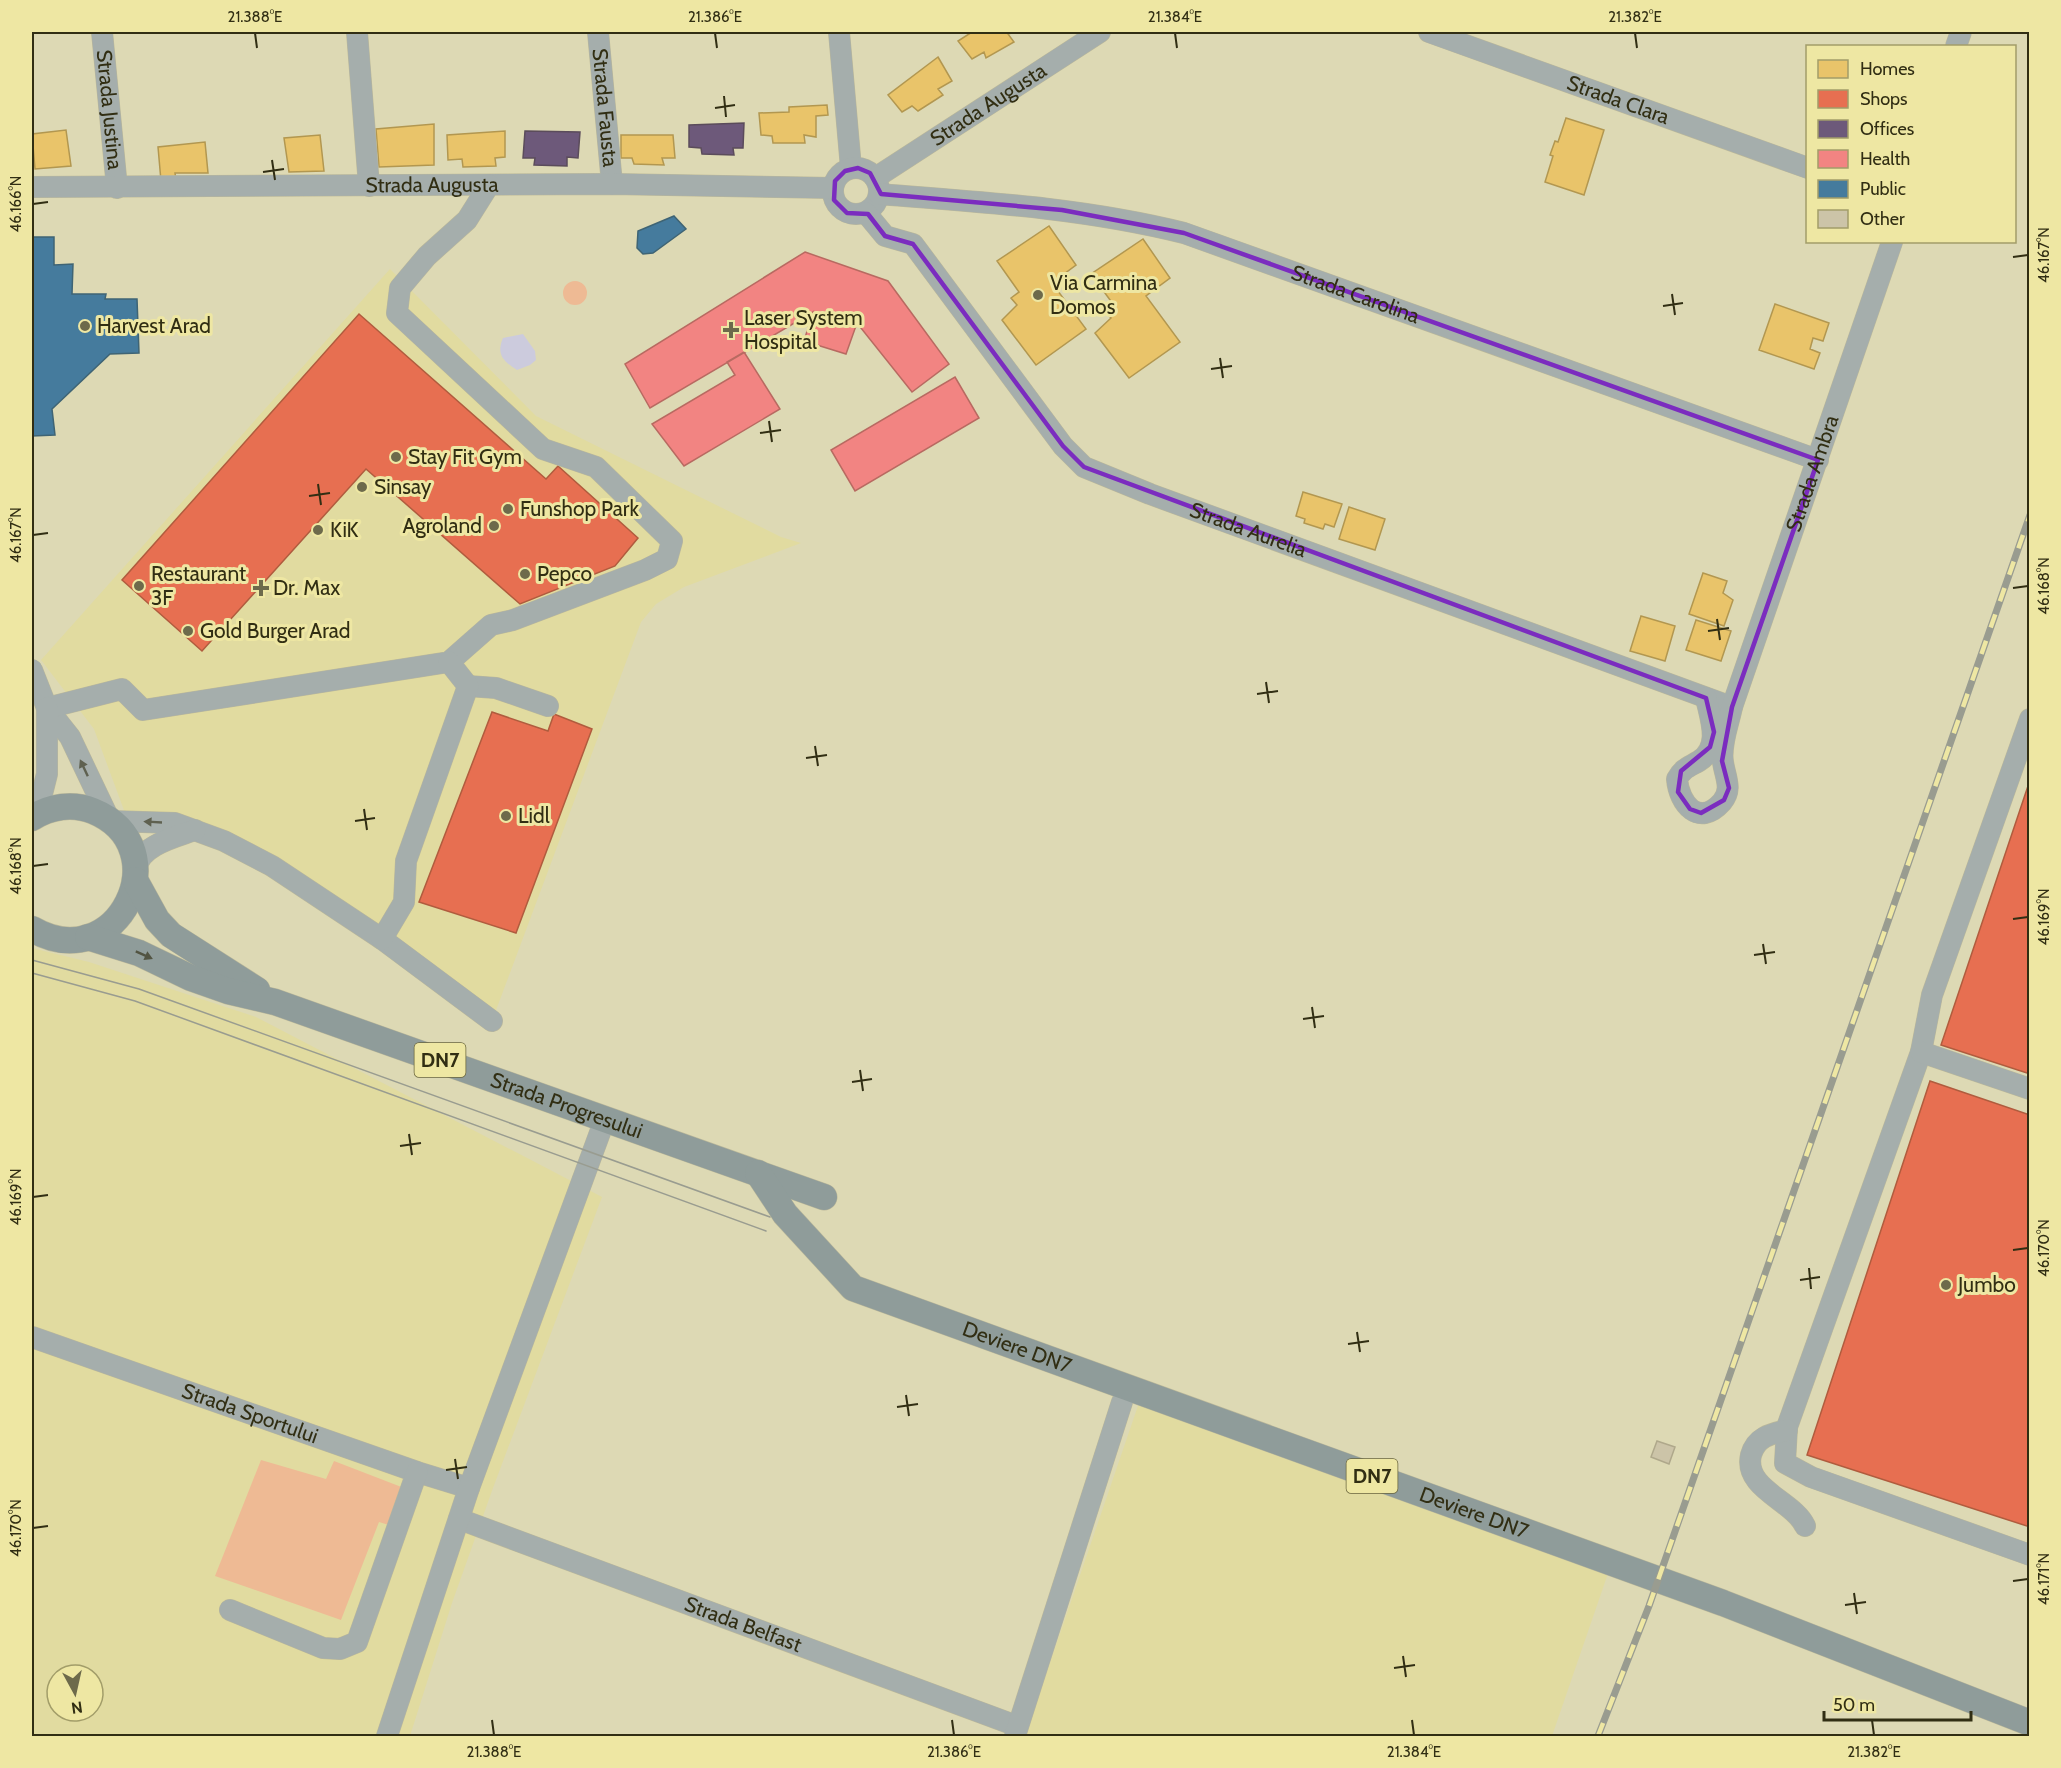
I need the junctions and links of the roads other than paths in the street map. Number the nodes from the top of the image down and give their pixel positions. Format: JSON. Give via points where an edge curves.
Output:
{"nodes":[{"id":1,"x":102,"y":32,"type":"edge"},
{"id":2,"x":357,"y":32,"type":"edge"},
{"id":3,"x":598,"y":32,"type":"edge"},
{"id":4,"x":838,"y":32,"type":"edge"},
{"id":5,"x":1100,"y":32,"type":"edge"},
{"id":6,"x":1429,"y":32,"type":"edge"},
{"id":7,"x":1806,"y":167,"type":"edge"},
{"id":8,"x":852,"y":168,"type":"junction"},
{"id":9,"x":612,"y":184,"type":"junction"},
{"id":10,"x":489,"y":185,"type":"junction"},
{"id":11,"x":369,"y":186,"type":"junction"},
{"id":12,"x":877,"y":186,"type":"junction"},
{"id":13,"x":32,"y":187,"type":"edge"},
{"id":14,"x":832,"y":188,"type":"junction"},
{"id":15,"x":117,"y":189,"type":"junction"},
{"id":16,"x":866,"y":213,"type":"junction"},
{"id":17,"x":1892,"y":243,"type":"edge"},
{"id":18,"x":1818,"y":460,"type":"junction"},
{"id":19,"x":449,"y":662,"type":"junction"},
{"id":20,"x":32,"y":670,"type":"edge"},
{"id":21,"x":468,"y":686,"type":"junction"},
{"id":22,"x":1706,"y":698,"type":"junction"},
{"id":23,"x":548,"y":706,"type":"dead end"},
{"id":24,"x":1732,"y":707,"type":"junction"},
{"id":25,"x":47,"y":708,"type":"junction"},
{"id":26,"x":2030,"y":719,"type":"edge"},
{"id":27,"x":34,"y":816,"type":"edge"},
{"id":28,"x":110,"y":821,"type":"junction"},
{"id":29,"x":195,"y":830,"type":"junction"},
{"id":30,"x":135,"y":875,"type":"junction"},
{"id":31,"x":32,"y":929,"type":"edge"},
{"id":32,"x":88,"y":937,"type":"junction"},
{"id":33,"x":382,"y":939,"type":"junction"},
{"id":34,"x":275,"y":1002,"type":"junction"},
{"id":35,"x":492,"y":1021,"type":"dead end"},
{"id":36,"x":1920,"y":1052,"type":"junction"},
{"id":37,"x":2030,"y":1089,"type":"edge"},
{"id":38,"x":605,"y":1119,"type":"junction"},
{"id":39,"x":758,"y":1173,"type":"junction"},
{"id":40,"x":824,"y":1197,"type":"dead end"},
{"id":41,"x":32,"y":1337,"type":"edge"},
{"id":42,"x":1122,"y":1401,"type":"dead end"},
{"id":43,"x":1787,"y":1430,"type":"junction"},
{"id":44,"x":417,"y":1472,"type":"junction"},
{"id":45,"x":469,"y":1488,"type":"junction"},
{"id":46,"x":459,"y":1519,"type":"junction"},
{"id":47,"x":1805,"y":1526,"type":"dead end"},
{"id":48,"x":2030,"y":1555,"type":"edge"},
{"id":49,"x":230,"y":1610,"type":"dead end"},
{"id":50,"x":2030,"y":1723,"type":"edge"},
{"id":51,"x":1016,"y":1731,"type":"edge"},
{"id":52,"x":387,"y":1737,"type":"edge"}],
"edges":[{"from":1,"to":15,"type":"street","name":"Strada Justina"},
{"from":2,"to":11,"type":"street"},
{"from":3,"to":9,"type":"street","name":"Strada Fausta"},
{"from":4,"to":8,"type":"street"},
{"from":5,"to":12,"type":"street","name":"Strada Augusta"},
{"from":6,"to":7,"type":"street","name":"Strada Clara"},
{"from":8,"to":12,"type":"street","via":[[865,170]]},
{"from":8,"to":14,"type":"street","via":[[839,175]]},
{"from":9,"to":10,"type":"street","name":"Strada Augusta"},
{"from":9,"to":14,"type":"street","name":"Strada Augusta"},
{"from":10,"to":11,"type":"street","name":"Strada Augusta"},
{"from":10,"to":19,"type":"street","via":[[467,220],[427,256],[400,288],[397,313],[543,449],[596,467],[672,541],[667,559],[660,563],[491,625]]},
{"from":11,"to":15,"type":"street","name":"Strada Augusta"},
{"from":12,"to":16,"type":"street","via":[[875,205]]},
{"from":12,"to":18,"type":"street","name":"Strada Carolina","via":[[1125,218],[1184,233]]},
{"from":13,"to":15,"type":"street","name":"Strada Augusta"},
{"from":14,"to":16,"type":"street","via":[[834,200],[842,210],[854,215]]},
{"from":16,"to":22,"type":"street","name":"Strada Aurelia","via":[[885,236],[914,244],[1063,446],[1084,467]]},
{"from":17,"to":18,"type":"street","name":"Strada Ambra"},
{"from":18,"to":24,"type":"street","name":"Strada Ambra"},
{"from":19,"to":21,"type":"street"},
{"from":19,"to":25,"type":"street","via":[[143,710],[122,689]]},
{"from":20,"to":25,"type":"street"},
{"from":21,"to":23,"type":"street","via":[[496,688]]},
{"from":21,"to":33,"type":"street","via":[[406,861],[404,902]]},
{"from":22,"to":24,"type":"street","name":"Strada Aurelia"},
{"from":22,"to":24,"type":"street","name":"Strada Ambra","via":[[1714,732],[1710,747],[1677,779],[1678,792],[1689,810],[1701,813],[1715,809],[1724,800],[1729,788],[1722,762]]},
{"from":25,"to":27,"type":"street","via":[[47,774]]},
{"from":28,"to":25,"type":"street","one_way":true,"via":[[70,737]]},
{"from":26,"to":36,"type":"street","via":[[1932,995]]},
{"from":27,"to":28,"type":"main road","number":"DN7","via":[[49,809],[75,807]]},
{"from":29,"to":28,"type":"street","one_way":true,"via":[[157,821]]},
{"from":28,"to":30,"type":"main road","number":"DN7","via":[[125,837]]},
{"from":29,"to":30,"type":"street","via":[[158,844],[144,854],[137,862]]},
{"from":29,"to":33,"type":"street","via":[[272,866]]},
{"from":30,"to":32,"type":"main road","number":"DN7","via":[[131,898],[120,916]]},
{"from":30,"to":34,"type":"main road","name":"Strada Progresului","number":"DN7","via":[[157,920],[171,935]]},
{"from":31,"to":32,"type":"main road","number":"DN7","via":[[58,939]]},
{"from":32,"to":34,"type":"main road","name":"Strada Progresului","number":"DN7","one_way":true,"via":[[130,949],[228,991]]},
{"from":33,"to":35,"type":"street"},
{"from":34,"to":38,"type":"main road","name":"Strada Progresului","number":"DN7"},
{"from":36,"to":37,"type":"street"},
{"from":36,"to":43,"type":"street"},
{"from":38,"to":39,"type":"main road","name":"Strada Progresului","number":"DN7"},
{"from":38,"to":45,"type":"street"},
{"from":39,"to":40,"type":"main road","name":"Strada Progresului","number":"DN7"},
{"from":39,"to":50,"type":"main road","name":"Deviere DN7","number":"DN7","via":[[785,1214],[853,1288],[1723,1603]]},
{"from":41,"to":44,"type":"street","name":"Strada Sportului"},
{"from":42,"to":51,"type":"street"},
{"from":43,"to":47,"type":"street","via":[[1769,1434],[1755,1444],[1750,1459],[1758,1484],[1801,1517]]},
{"from":43,"to":48,"type":"street","via":[[1785,1462],[1811,1477]]},
{"from":44,"to":45,"type":"street","name":"Strada Sportului"},
{"from":44,"to":49,"type":"street","via":[[357,1641],[340,1649],[323,1648]]},
{"from":45,"to":46,"type":"street"},
{"from":46,"to":51,"type":"street","name":"Strada Belfast"},
{"from":46,"to":52,"type":"street"}]}
